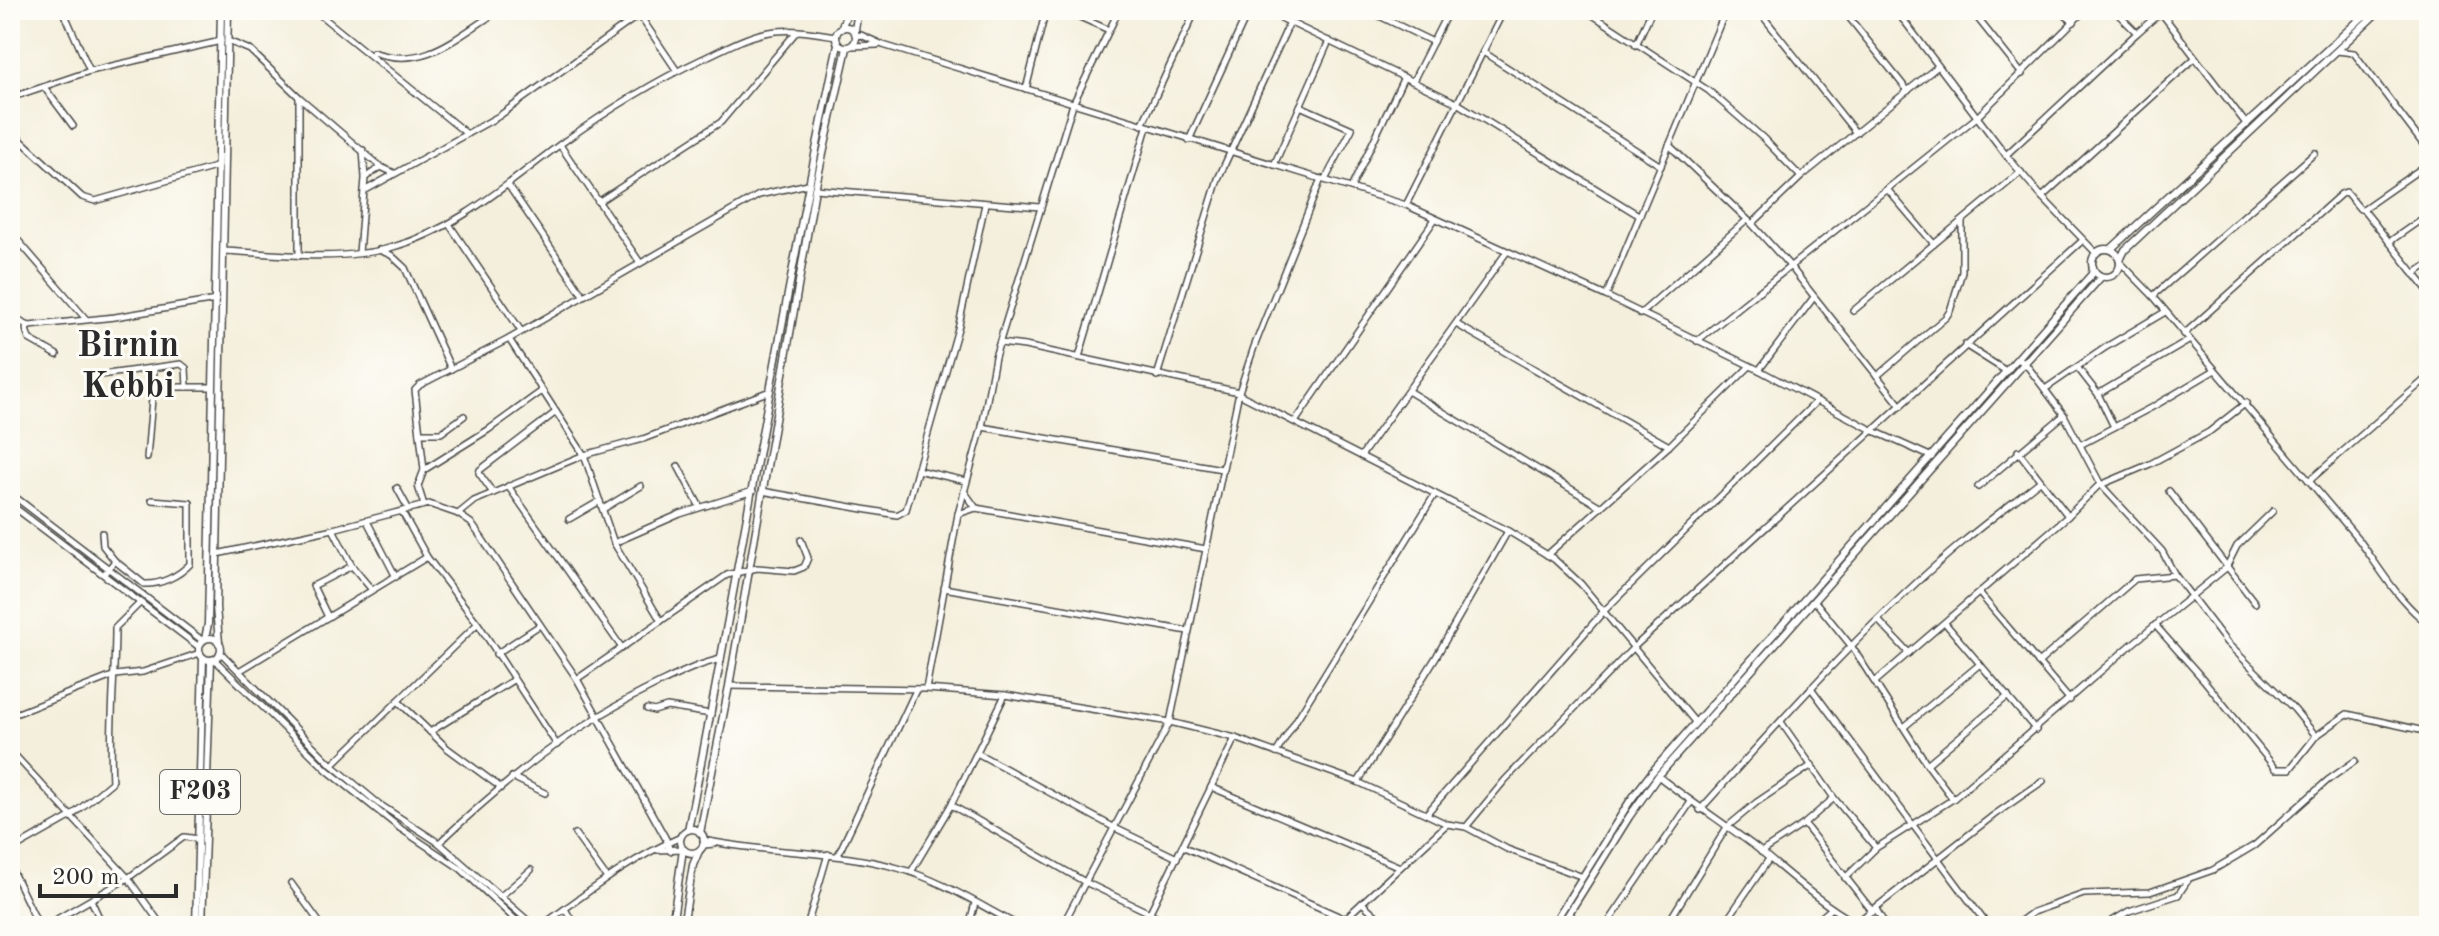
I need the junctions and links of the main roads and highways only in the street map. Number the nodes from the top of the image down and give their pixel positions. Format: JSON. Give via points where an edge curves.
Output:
{"nodes":[{"id":1,"x":221,"y":10,"type":"edge"},
{"id":2,"x":228,"y":10,"type":"edge"},
{"id":3,"x":848,"y":10,"type":"edge"},
{"id":4,"x":858,"y":10,"type":"edge"},
{"id":5,"x":2370,"y":10,"type":"edge"},
{"id":6,"x":2380,"y":10,"type":"edge"},
{"id":7,"x":841,"y":29,"type":"junction"},
{"id":8,"x":856,"y":35,"type":"junction"},
{"id":9,"x":837,"y":40,"type":"junction"},
{"id":10,"x":224,"y":41,"type":"junction"},
{"id":11,"x":849,"y":47,"type":"junction"},
{"id":12,"x":2111,"y":249,"type":"junction"},
{"id":13,"x":2120,"y":261,"type":"junction"},
{"id":14,"x":2093,"y":267,"type":"junction"},
{"id":15,"x":2101,"y":277,"type":"junction"},
{"id":16,"x":2021,"y":361,"type":"junction"},
{"id":17,"x":1934,"y":459,"type":"junction"},
{"id":18,"x":219,"y":643,"type":"junction"},
{"id":19,"x":205,"y":651,"type":"junction"},
{"id":20,"x":1691,"y":732,"type":"junction"},
{"id":21,"x":688,"y":830,"type":"junction"},
{"id":22,"x":701,"y":842,"type":"junction"},
{"id":23,"x":683,"y":849,"type":"junction"},
{"id":24,"x":199,"y":926,"type":"edge"},
{"id":25,"x":672,"y":926,"type":"edge"},
{"id":26,"x":683,"y":926,"type":"edge"},
{"id":27,"x":1552,"y":926,"type":"edge"},
{"id":28,"x":1562,"y":926,"type":"edge"}],
"edges":[{"from":1,"to":10,"type":"main road","number":"F203"},
{"from":2,"to":10,"type":"main road","number":"F203"},
{"from":3,"to":7,"type":"main road"},
{"from":4,"to":8,"type":"main road"},
{"from":5,"to":12,"type":"main road"},
{"from":6,"to":13,"type":"main road","via":[[2125,250]]},
{"from":7,"to":8,"type":"main road","via":[[850,28]]},
{"from":7,"to":9,"type":"main road"},
{"from":8,"to":11,"type":"main road"},
{"from":9,"to":11,"type":"main road"},
{"from":9,"to":21,"type":"main road"},
{"from":10,"to":18,"type":"main road","number":"F203"},
{"from":10,"to":19,"type":"main road","number":"F203"},
{"from":11,"to":22,"type":"main road","via":[[815,189]]},
{"from":12,"to":13,"type":"main road"},
{"from":12,"to":14,"type":"main road","via":[[2096,253]]},
{"from":13,"to":15,"type":"main road","via":[[2116,274]]},
{"from":14,"to":15,"type":"main road"},
{"from":14,"to":16,"type":"main road"},
{"from":15,"to":16,"type":"main road"},
{"from":16,"to":17,"type":"main road"},
{"from":16,"to":17,"type":"main road","via":[[2006,371]]},
{"from":17,"to":20,"type":"main road","via":[[1814,600]]},
{"from":17,"to":20,"type":"main road"},
{"from":18,"to":19,"type":"main road","via":[[211,638]]},
{"from":18,"to":19,"type":"main road","via":[[220,652]]},
{"from":19,"to":24,"type":"main road","number":"F203"},
{"from":19,"to":24,"type":"main road","number":"F203"},
{"from":20,"to":27,"type":"main road","via":[[1630,801]]},
{"from":20,"to":28,"type":"main road","via":[[1629,817]]},
{"from":21,"to":22,"type":"main road"},
{"from":21,"to":23,"type":"main road","via":[[681,837]]},
{"from":22,"to":23,"type":"main road","via":[[691,853]]},
{"from":22,"to":26,"type":"main road"},
{"from":23,"to":25,"type":"main road"}]}
